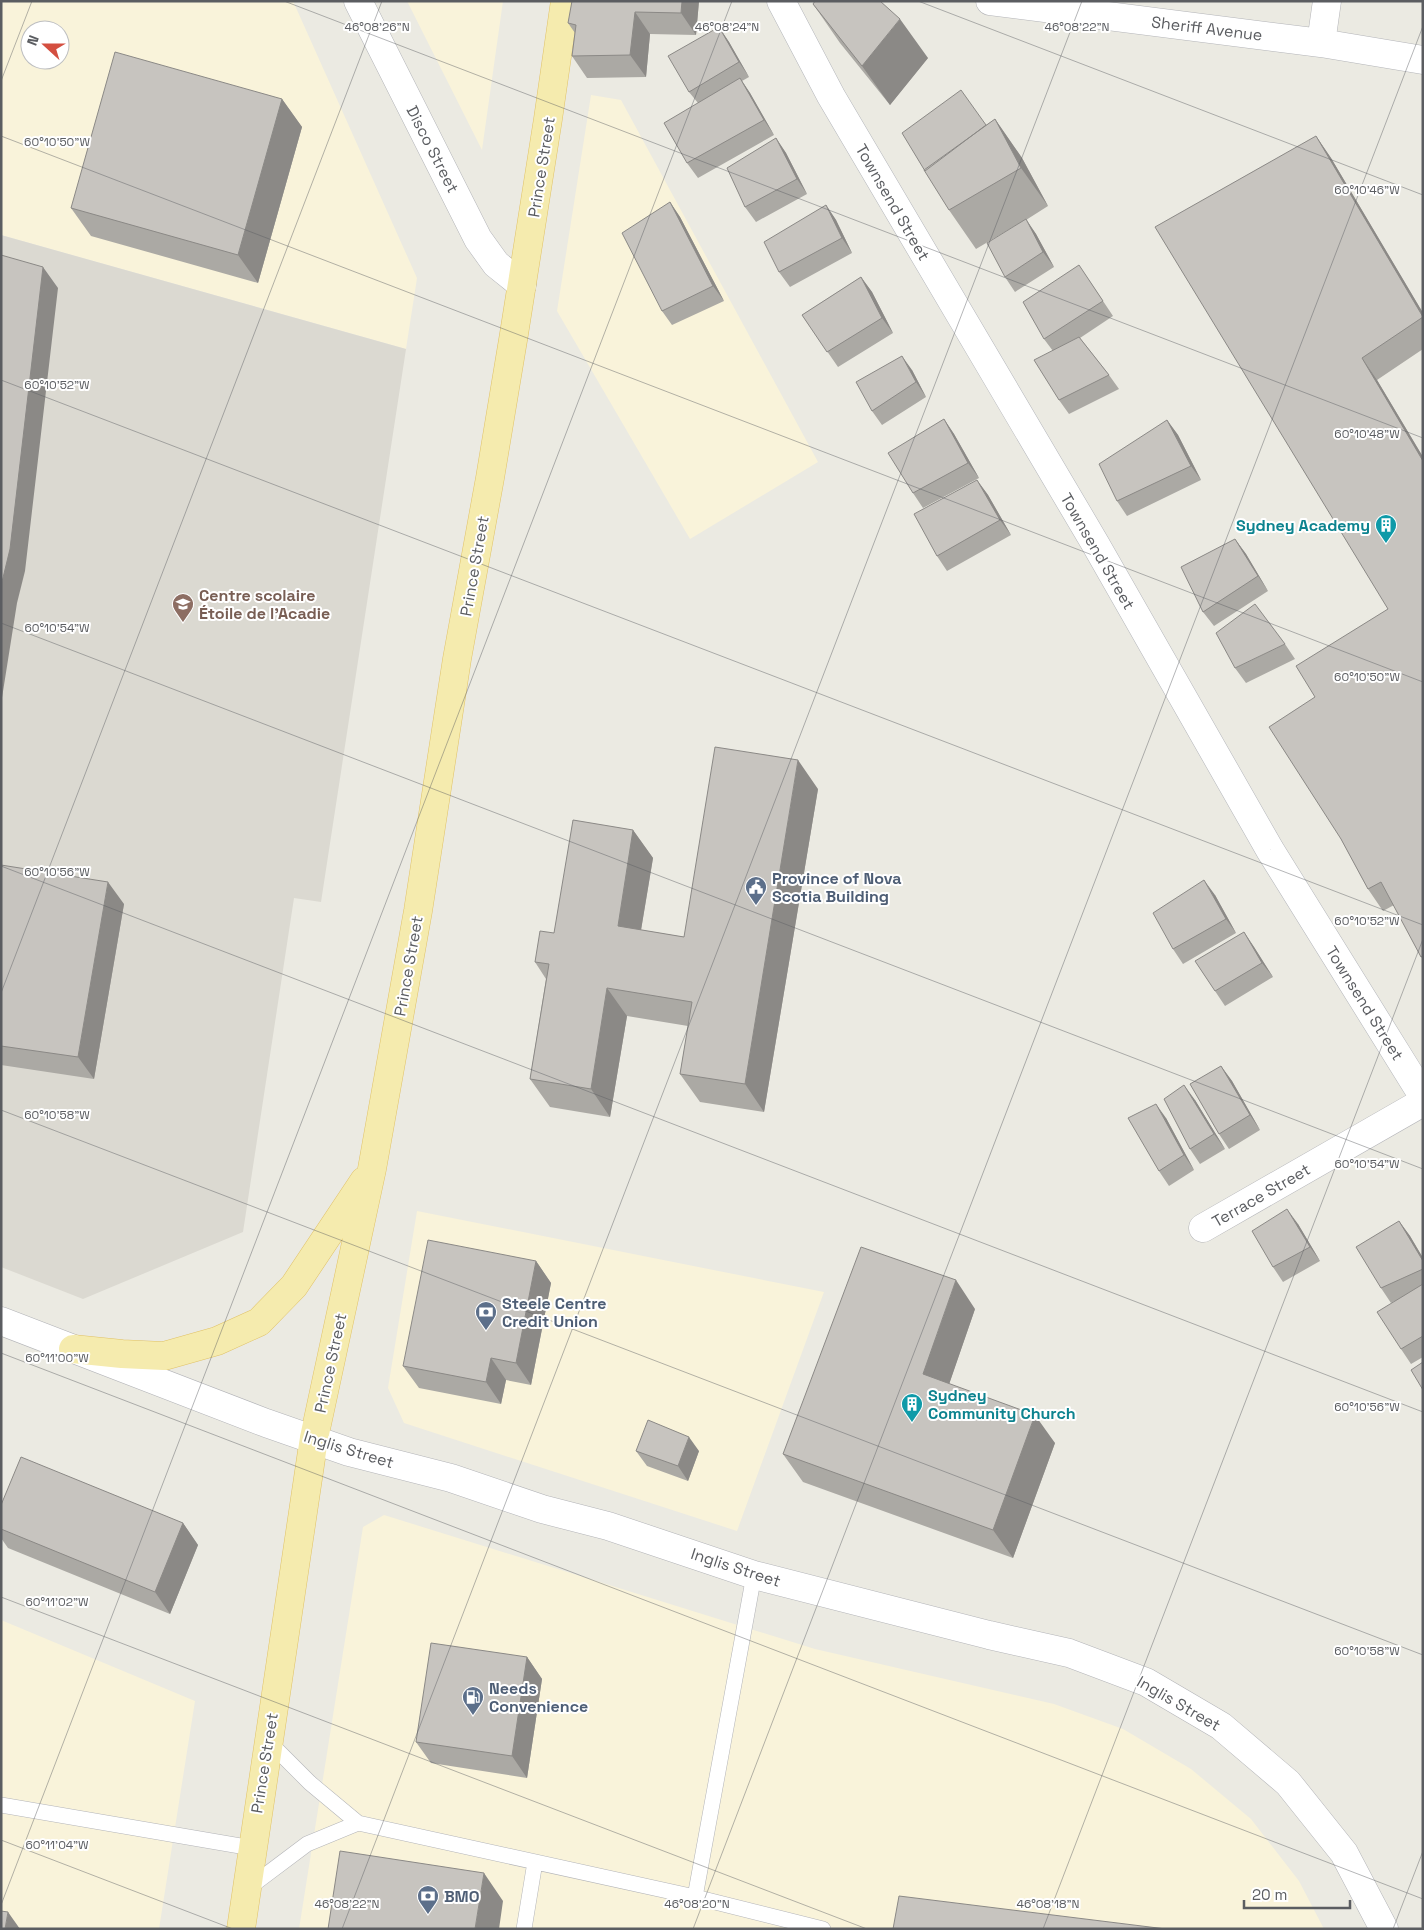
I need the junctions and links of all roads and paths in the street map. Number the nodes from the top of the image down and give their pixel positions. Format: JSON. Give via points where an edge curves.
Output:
{"nodes":[{"id":1,"x":358,"y":1,"type":"edge"},
{"id":2,"x":565,"y":1,"type":"edge"},
{"id":3,"x":782,"y":1,"type":"edge"},
{"id":4,"x":990,"y":1,"type":"edge"},
{"id":5,"x":1327,"y":1,"type":"edge"},
{"id":6,"x":1321,"y":43,"type":"junction"},
{"id":7,"x":1423,"y":60,"type":"edge"},
{"id":8,"x":522,"y":285,"type":"junction"},
{"id":9,"x":1423,"y":1096,"type":"edge"},
{"id":10,"x":1423,"y":1102,"type":"edge"},
{"id":11,"x":372,"y":1169,"type":"junction"},
{"id":12,"x":1203,"y":1228,"type":"dead end"},
{"id":13,"x":1,"y":1320,"type":"edge"},
{"id":14,"x":73,"y":1349,"type":"junction"},
{"id":15,"x":314,"y":1438,"type":"junction"},
{"id":16,"x":754,"y":1575,"type":"junction"},
{"id":17,"x":268,"y":1741,"type":"junction"},
{"id":18,"x":1,"y":1804,"type":"edge"},
{"id":19,"x":358,"y":1823,"type":"junction"},
{"id":20,"x":252,"y":1848,"type":"junction"},
{"id":21,"x":535,"y":1862,"type":"junction"},
{"id":22,"x":246,"y":1890,"type":"junction"},
{"id":23,"x":695,"y":1897,"type":"junction"},
{"id":24,"x":241,"y":1929,"type":"edge"},
{"id":25,"x":524,"y":1929,"type":"edge"},
{"id":26,"x":822,"y":1929,"type":"edge"},
{"id":27,"x":1384,"y":1929,"type":"edge"}],
"edges":[{"from":1,"to":8,"type":"street","name":"Disco Street","via":[[478,239],[496,264]]},
{"from":2,"to":8,"type":"main road","name":"Prince Street"},
{"from":3,"to":9,"type":"street","name":"Townsend Street","via":[[831,96],[1096,545],[1270,850]]},
{"from":4,"to":6,"type":"street","name":"Sheriff Avenue"},
{"from":5,"to":6,"type":"street"},
{"from":6,"to":7,"type":"street","name":"Sheriff Avenue"},
{"from":8,"to":11,"type":"main road","name":"Prince Street","via":[[456,658],[418,911]]},
{"from":10,"to":12,"type":"street","name":"Terrace Street"},
{"from":11,"to":14,"type":"main road","via":[[294,1286],[259,1322],[217,1341],[164,1356]]},
{"from":11,"to":15,"type":"main road","name":"Prince Street"},
{"from":13,"to":14,"type":"street","name":"Inglis Street"},
{"from":14,"to":15,"type":"street","name":"Inglis Street","via":[[266,1423]]},
{"from":15,"to":16,"type":"street","name":"Inglis Street","via":[[349,1452],[451,1478],[542,1509],[608,1526]]},
{"from":15,"to":17,"type":"main road","name":"Prince Street"},
{"from":16,"to":23,"type":"lane"},
{"from":16,"to":27,"type":"street","name":"Inglis Street","via":[[1069,1653],[1146,1682],[1221,1726],[1288,1783],[1344,1853]]},
{"from":17,"to":19,"type":"lane","via":[[310,1783]]},
{"from":17,"to":20,"type":"main road","name":"Prince Street"},
{"from":18,"to":20,"type":"lane"},
{"from":19,"to":21,"type":"lane"},
{"from":19,"to":22,"type":"lane","via":[[307,1844]]},
{"from":20,"to":22,"type":"main road","name":"Prince Street"},
{"from":21,"to":23,"type":"lane"},
{"from":21,"to":25,"type":"lane"},
{"from":22,"to":24,"type":"main road","name":"Prince Street"},
{"from":23,"to":26,"type":"lane"}]}
